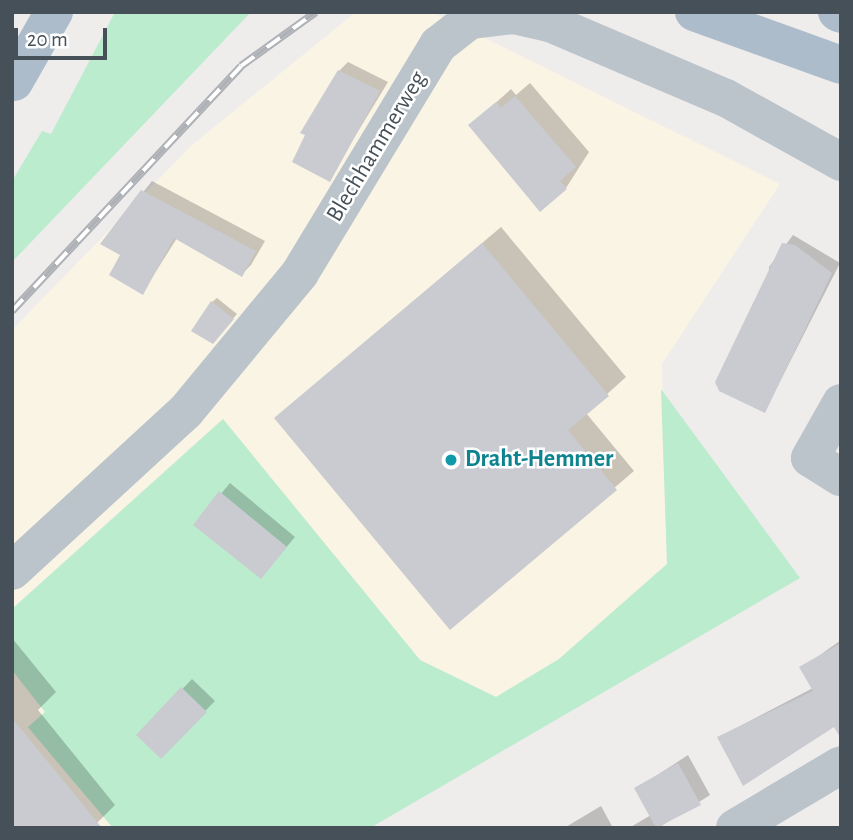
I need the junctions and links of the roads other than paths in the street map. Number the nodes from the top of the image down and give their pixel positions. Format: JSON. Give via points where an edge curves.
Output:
{"nodes":[{"id":1,"x":34,"y":12,"type":"edge"},
{"id":2,"x":54,"y":12,"type":"edge"},
{"id":3,"x":694,"y":12,"type":"edge"},
{"id":4,"x":841,"y":65,"type":"edge"},
{"id":5,"x":13,"y":85,"type":"edge"},
{"id":6,"x":841,"y":162,"type":"edge"},
{"id":7,"x":841,"y":402,"type":"edge"},
{"id":8,"x":841,"y":477,"type":"edge"},
{"id":9,"x":12,"y":571,"type":"edge"},
{"id":10,"x":841,"y":765,"type":"edge"},
{"id":11,"x":735,"y":828,"type":"edge"}],
"edges":[{"from":1,"to":5,"type":"main road"},
{"from":2,"to":5,"type":"main road"},
{"from":3,"to":4,"type":"main road"},
{"from":6,"to":9,"type":"street","name":"Blechhammerweg","via":[[726,98],[550,23],[514,15],[470,19],[438,45],[300,273],[186,411]]},
{"from":7,"to":8,"type":"street","via":[[810,457]]},
{"from":10,"to":11,"type":"street"}]}
